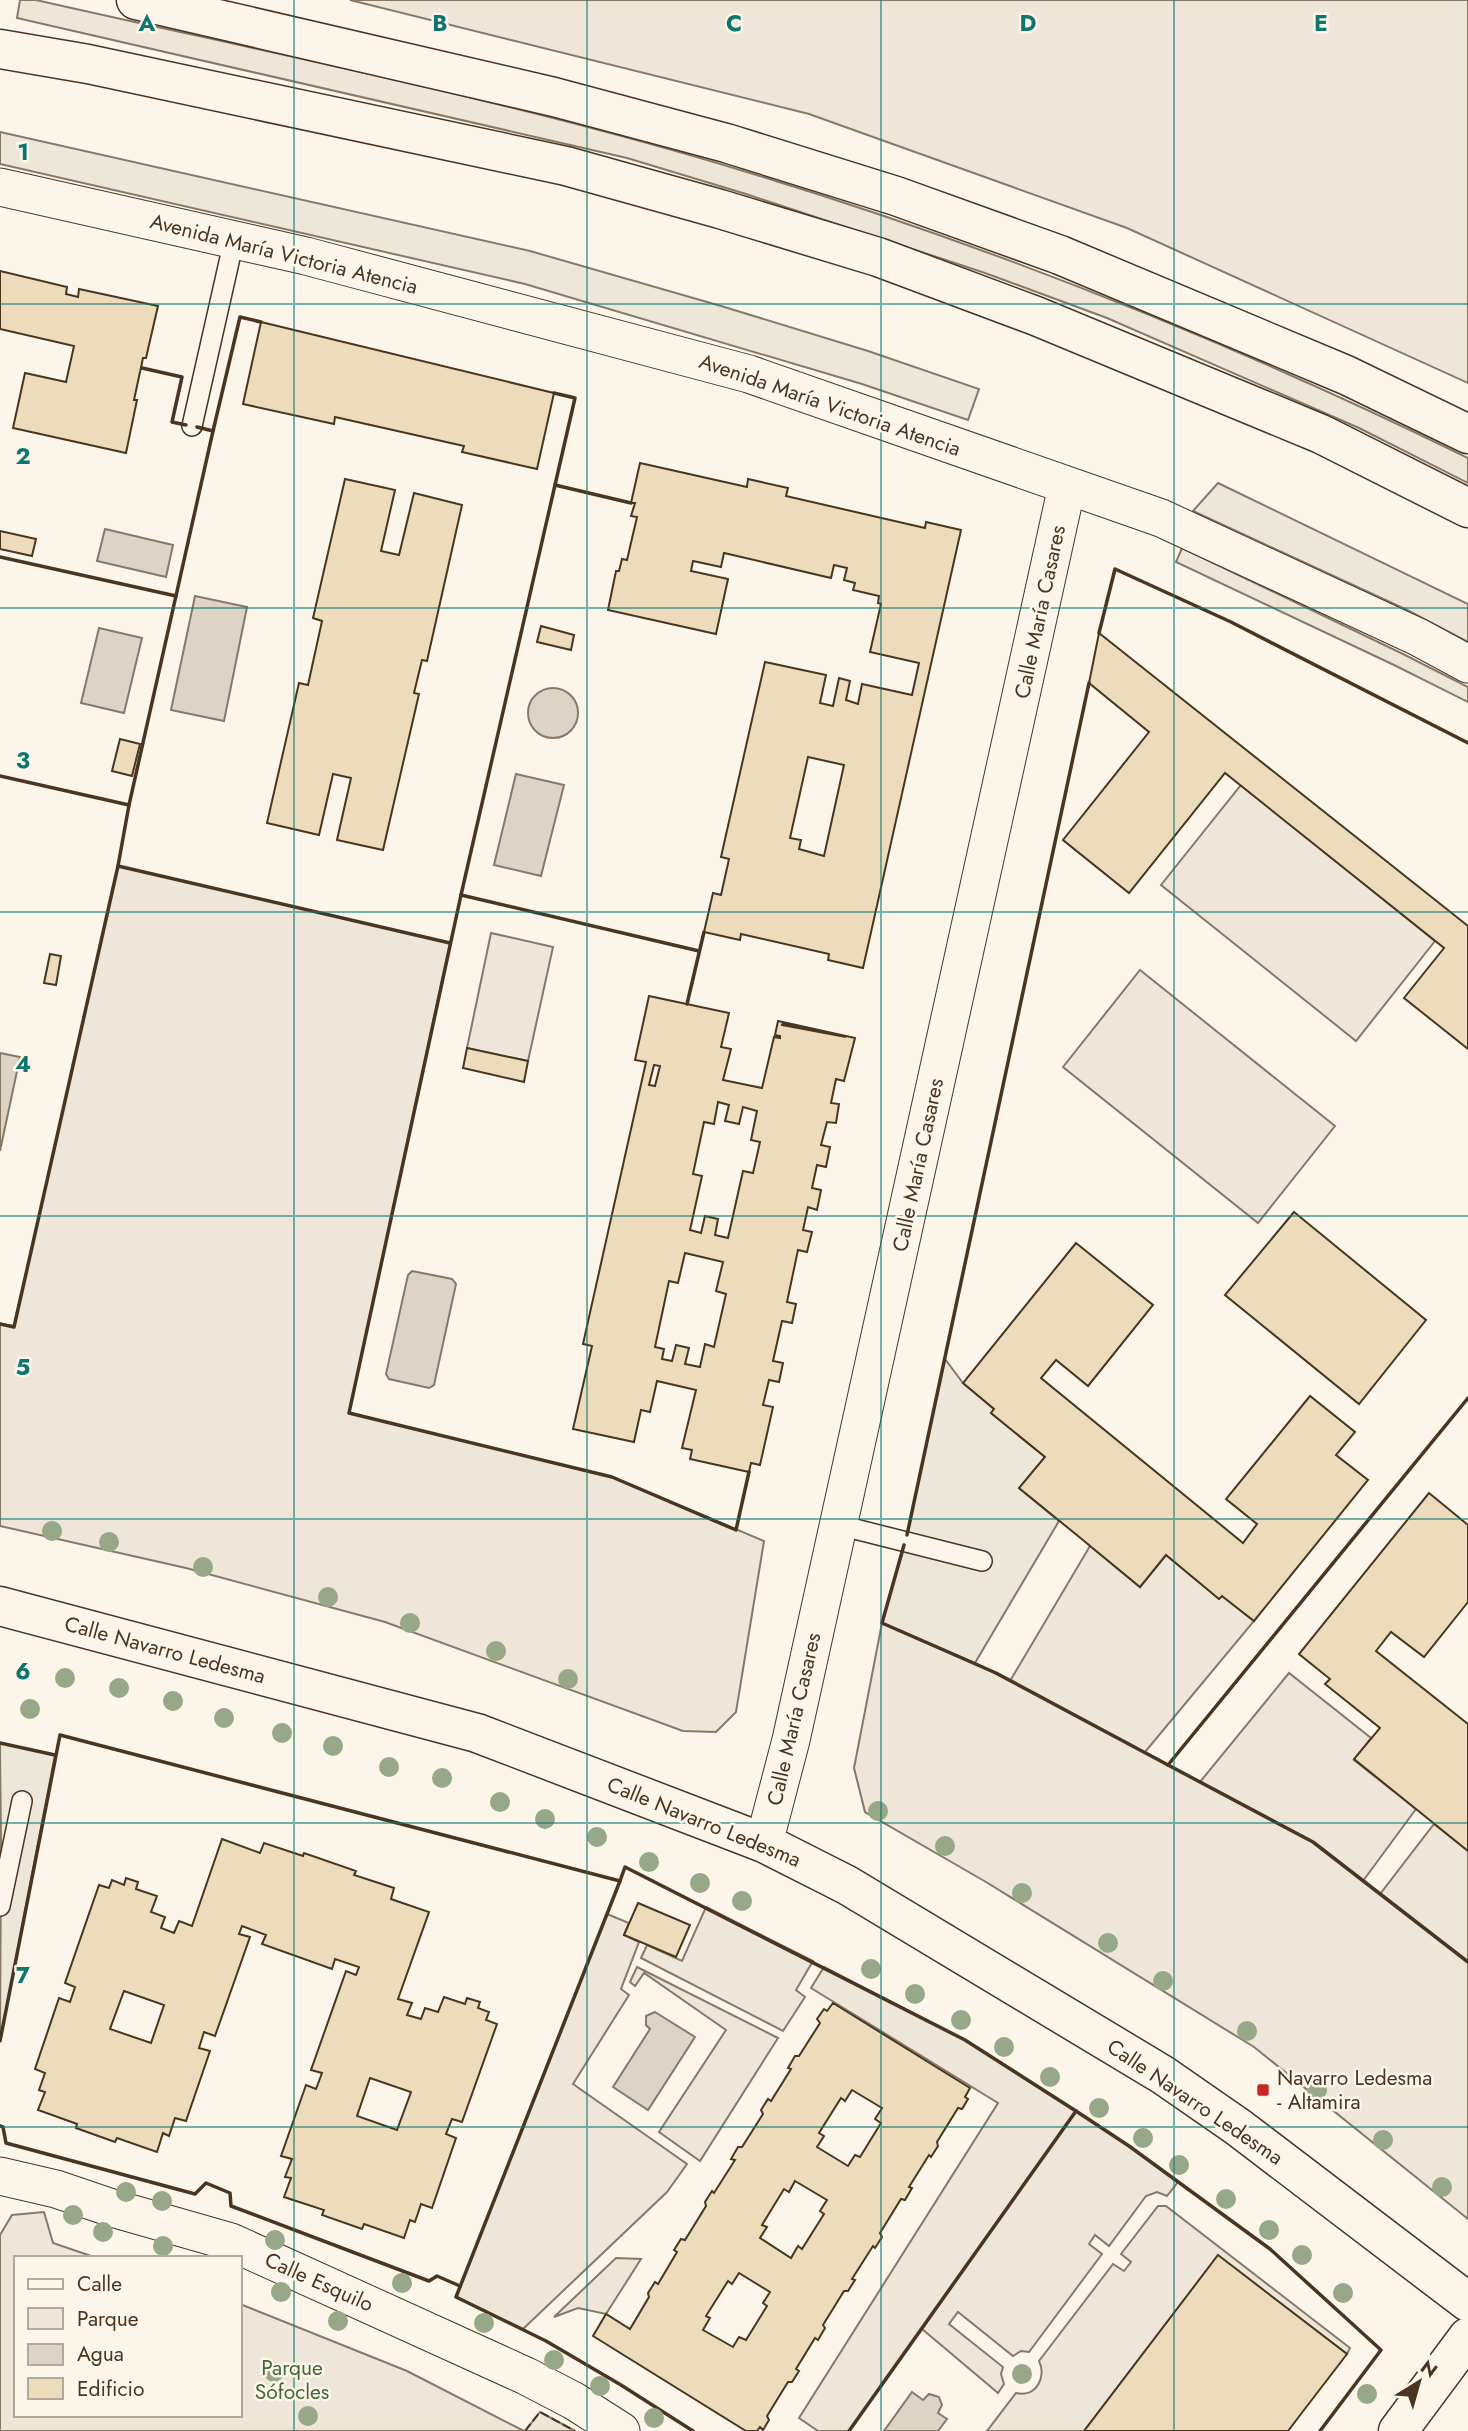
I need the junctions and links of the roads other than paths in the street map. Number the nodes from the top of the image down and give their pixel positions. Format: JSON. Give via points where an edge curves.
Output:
{"nodes":[{"id":1,"x":136,"y":0,"type":"edge"},
{"id":2,"x":0,"y":49,"type":"edge"},
{"id":3,"x":0,"y":187,"type":"edge"},
{"id":4,"x":234,"y":240,"type":"junction"},
{"id":5,"x":192,"y":426,"type":"dead end"},
{"id":6,"x":1468,"y":434,"type":"edge"},
{"id":7,"x":1067,"y":486,"type":"junction"},
{"id":8,"x":1468,"y":508,"type":"edge"},
{"id":9,"x":1468,"y":664,"type":"edge"},
{"id":10,"x":839,"y":1525,"type":"junction"},
{"id":11,"x":982,"y":1561,"type":"dead end"},
{"id":12,"x":0,"y":1606,"type":"edge"},
{"id":13,"x":22,"y":1801,"type":"dead end"},
{"id":14,"x":764,"y":1843,"type":"junction"},
{"id":15,"x":0,"y":1906,"type":"edge"},
{"id":16,"x":0,"y":2176,"type":"edge"},
{"id":17,"x":1468,"y":2302,"type":"edge"},
{"id":18,"x":1468,"y":2337,"type":"edge"},
{"id":19,"x":621,"y":2431,"type":"edge"},
{"id":20,"x":1398,"y":2431,"type":"edge"}],
"edges":[{"from":1,"to":6,"type":"main road","via":[[554,97],[726,143],[896,196],[1073,260],[1346,375]]},
{"from":2,"to":8,"type":"main road","via":[[566,166],[865,253],[1036,316],[1321,435]]},
{"from":3,"to":4,"type":"street","name":"Avenida María Victoria Atencia"},
{"from":4,"to":5,"type":"lane"},
{"from":4,"to":7,"type":"street","name":"Avenida María Victoria Atencia","via":[[749,374]]},
{"from":7,"to":9,"type":"street","name":"Avenida María Victoria Atencia","via":[[1161,518]]},
{"from":7,"to":10,"type":"street","name":"Calle María Casares"},
{"from":10,"to":11,"type":"lane"},
{"from":10,"to":14,"type":"street","name":"Calle María Casares"},
{"from":12,"to":14,"type":"main road","name":"Calle Navarro Ledesma","via":[[477,1733]]},
{"from":13,"to":15,"type":"lane"},
{"from":14,"to":17,"type":"main road","name":"Calle Navarro Ledesma","via":[[848,1885],[1163,2076],[1238,2127]]},
{"from":16,"to":19,"type":"street","name":"Calle Esquilo","via":[[231,2242],[526,2376]]},
{"from":18,"to":20,"type":"main road"}]}
